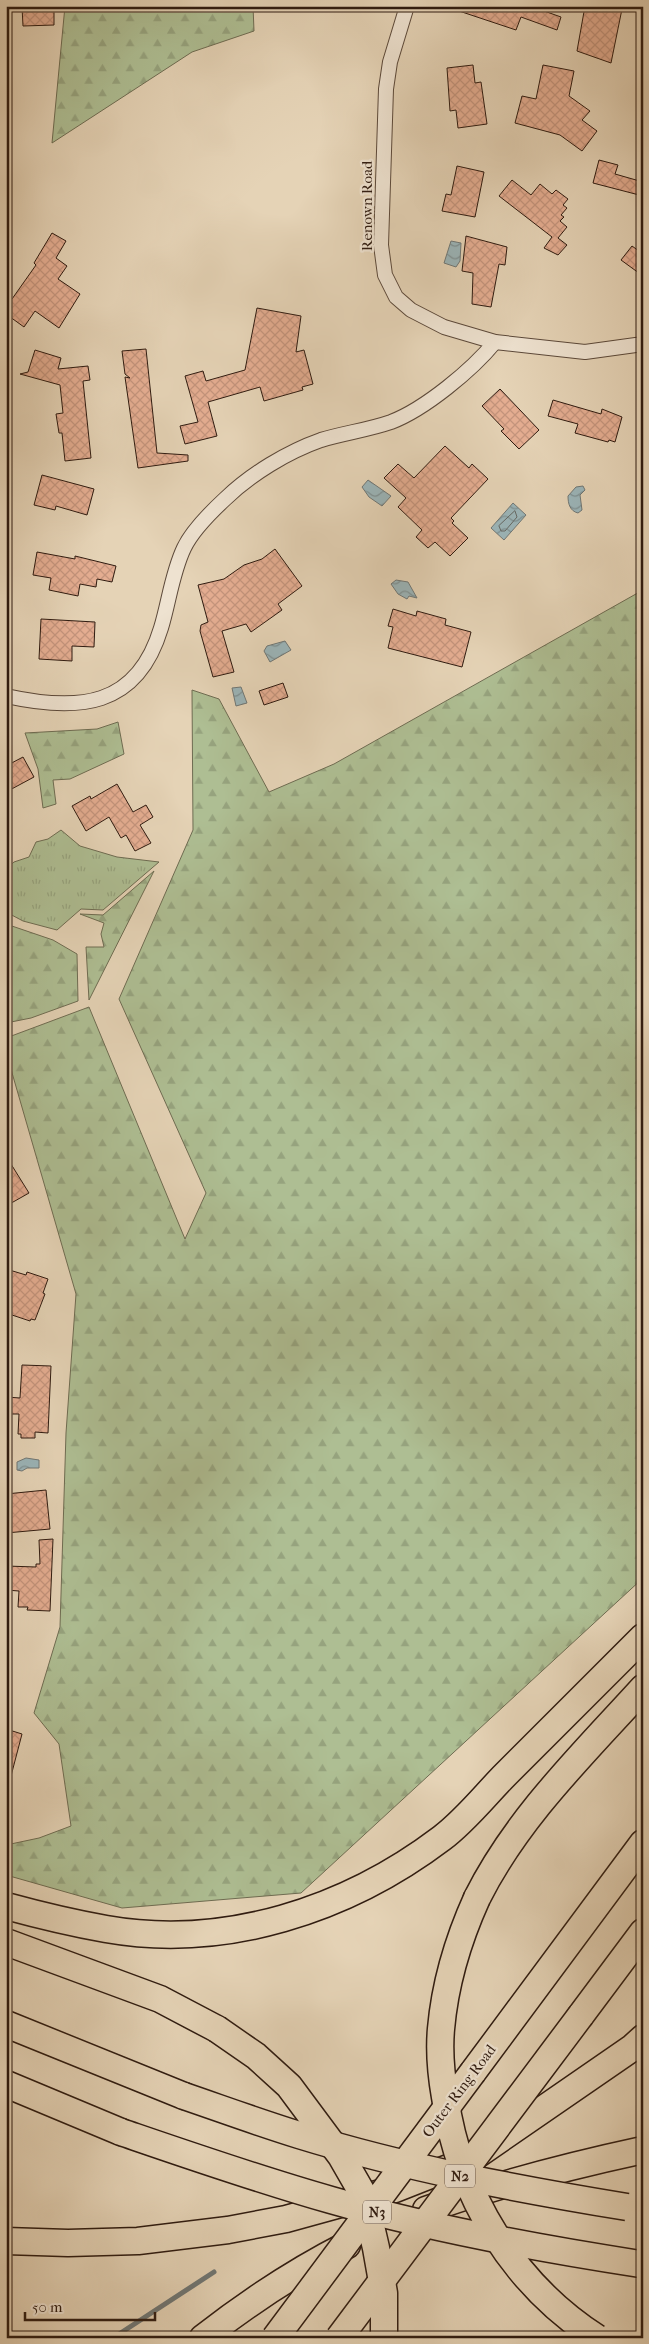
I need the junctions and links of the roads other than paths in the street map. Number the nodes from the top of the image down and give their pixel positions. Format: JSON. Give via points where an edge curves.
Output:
{"nodes":[{"id":1,"x":407,"y":6,"type":"edge"},
{"id":2,"x":495,"y":342,"type":"junction"},
{"id":3,"x":643,"y":344,"type":"edge"},
{"id":4,"x":6,"y":696,"type":"edge"},
{"id":5,"x":643,"y":1638,"type":"edge"},
{"id":6,"x":643,"y":1688,"type":"edge"},
{"id":7,"x":643,"y":1843,"type":"edge"},
{"id":8,"x":6,"y":1906,"type":"edge"},
{"id":9,"x":643,"y":1932,"type":"edge"},
{"id":10,"x":6,"y":1942,"type":"edge"},
{"id":11,"x":6,"y":2024,"type":"edge"},
{"id":12,"x":643,"y":2038,"type":"edge"},
{"id":13,"x":6,"y":2084,"type":"edge"},
{"id":14,"x":643,"y":2150,"type":"edge"},
{"id":15,"x":635,"y":2208,"type":"edge"},
{"id":16,"x":6,"y":2241,"type":"edge"},
{"id":17,"x":641,"y":2265,"type":"edge"},
{"id":18,"x":203,"y":2338,"type":"edge"},
{"id":19,"x":275,"y":2338,"type":"edge"},
{"id":20,"x":339,"y":2338,"type":"edge"},
{"id":21,"x":384,"y":2338,"type":"edge"},
{"id":22,"x":597,"y":2338,"type":"edge"}],
"edges":[{"from":1,"to":2,"type":"street","name":"Renown Road","via":[[390,62],[386,89],[382,245],[385,275],[396,297],[411,310],[444,327]]},
{"from":2,"to":3,"type":"street","name":"Renown Road","via":[[586,352]]},
{"from":2,"to":4,"type":"street","via":[[423,407],[391,422],[302,448],[265,469],[225,498],[184,547],[151,656],[136,677],[120,691],[78,704],[30,702]]},
{"from":5,"to":8,"type":"highway","via":[[444,1837],[396,1869],[316,1909],[225,1931],[160,1934],[107,1930]]},
{"from":6,"to":22,"type":"highway","bridge":true,"via":[[552,1789],[492,1867],[459,1938],[441,2030],[441,2072],[456,2154],[490,2230],[541,2294],[571,2321]]},
{"from":7,"to":19,"type":"highway","name":"Outer Ring Road","bridge":true},
{"from":9,"to":20,"type":"highway","number":"N2","bridge":true},
{"from":10,"to":21,"type":"highway","bridge":true,"via":[[160,1999],[217,2029],[256,2056],[289,2086],[341,2156],[364,2196],[384,2293]]},
{"from":11,"to":15,"type":"highway","bridge":true,"via":[[184,2096],[299,2135],[410,2165],[524,2190]]},
{"from":12,"to":16,"type":"highway","via":[[471,2159],[395,2189],[286,2219],[228,2230],[138,2241],[68,2244]]},
{"from":13,"to":17,"type":"highway","number":"N3","bridge":true,"via":[[121,2132],[242,2174],[342,2203],[524,2246]]},
{"from":14,"to":18,"type":"highway","via":[[487,2188],[390,2224],[304,2267]]}]}
